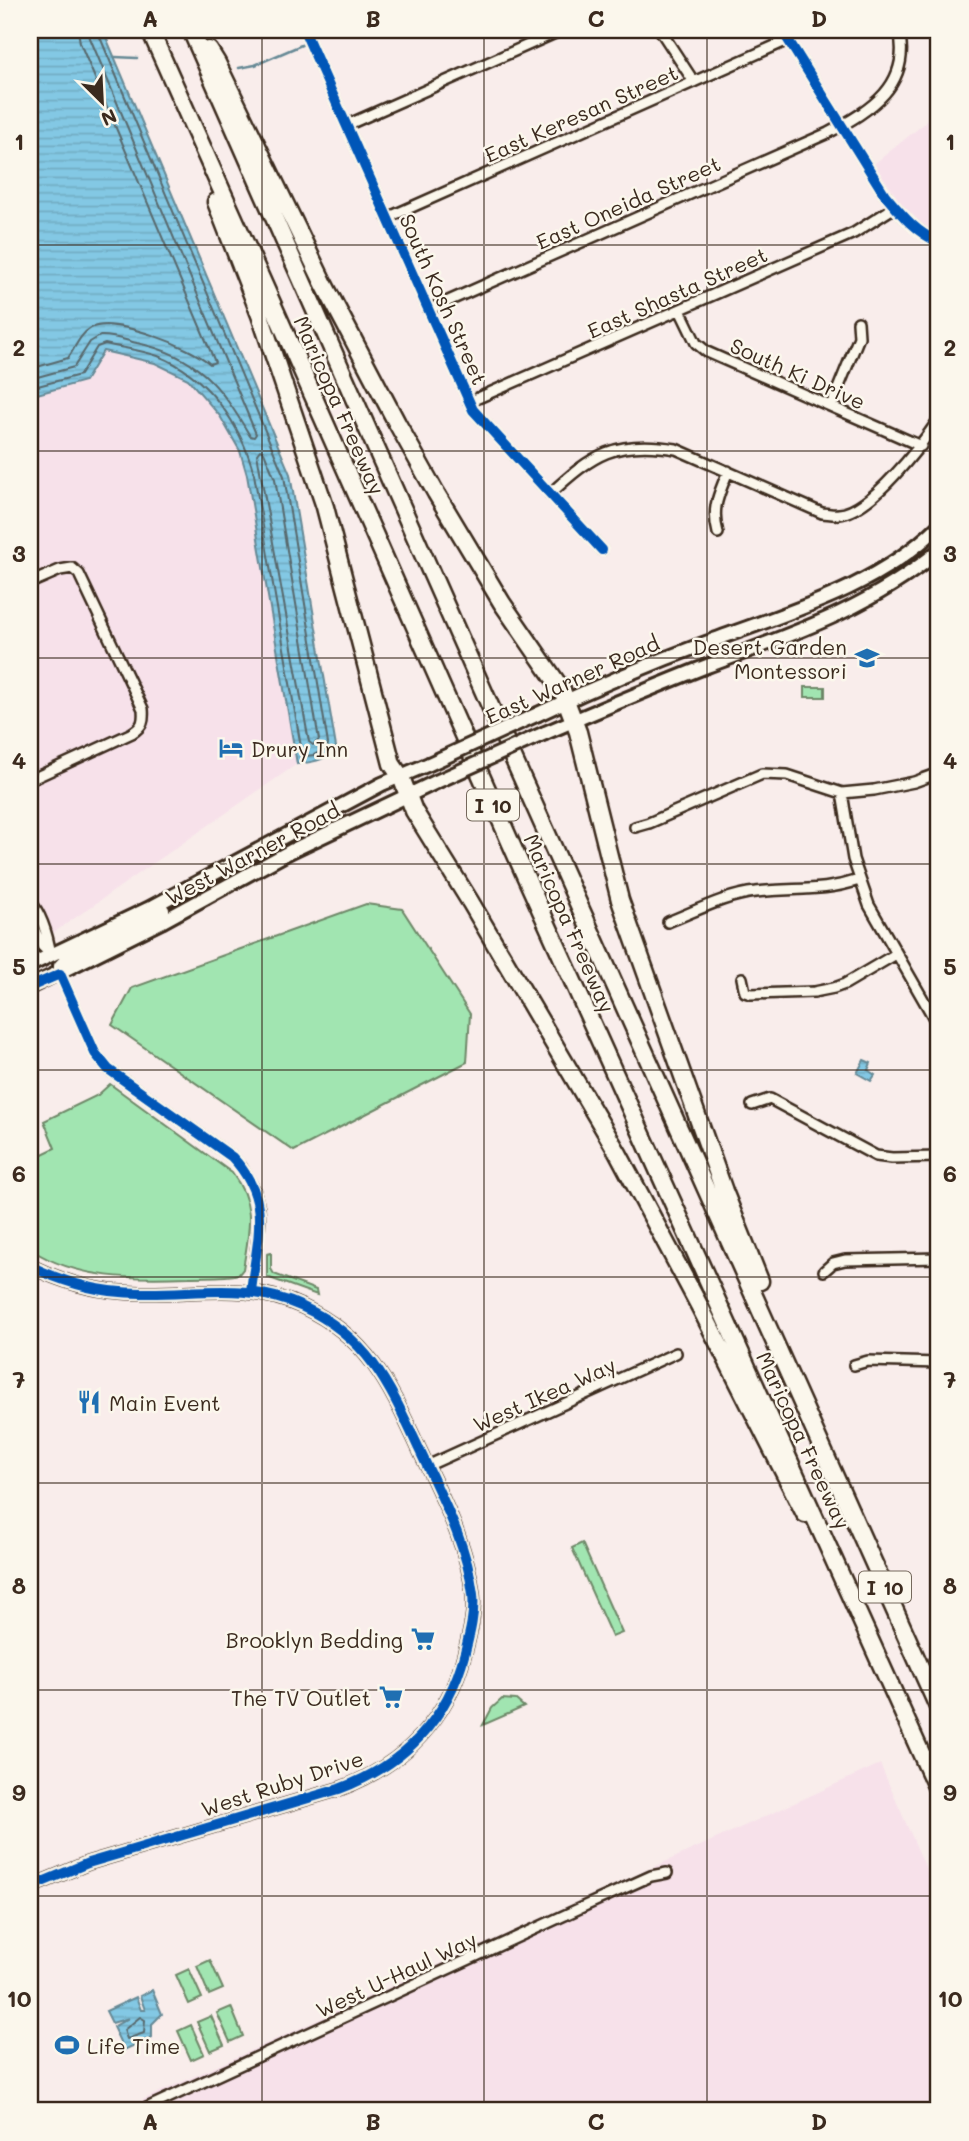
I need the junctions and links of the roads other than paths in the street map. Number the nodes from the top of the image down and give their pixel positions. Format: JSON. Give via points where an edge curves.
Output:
{"nodes":[{"id":1,"x":150,"y":30,"type":"edge"},
{"id":2,"x":193,"y":30,"type":"edge"},
{"id":3,"x":304,"y":30,"type":"edge"},
{"id":4,"x":562,"y":30,"type":"edge"},
{"id":5,"x":660,"y":30,"type":"edge"},
{"id":6,"x":782,"y":30,"type":"edge"},
{"id":7,"x":899,"y":30,"type":"edge"},
{"id":8,"x":788,"y":40,"type":"junction"},
{"id":9,"x":694,"y":82,"type":"junction"},
{"id":10,"x":347,"y":125,"type":"junction"},
{"id":11,"x":841,"y":126,"type":"junction"},
{"id":12,"x":895,"y":207,"type":"junction"},
{"id":13,"x":387,"y":218,"type":"junction"},
{"id":14,"x":939,"y":242,"type":"edge"},
{"id":15,"x":428,"y":310,"type":"junction"},
{"id":16,"x":680,"y":310,"type":"junction"},
{"id":17,"x":858,"y":323,"type":"dead end"},
{"id":18,"x":469,"y":402,"type":"junction"},
{"id":19,"x":831,"y":406,"type":"junction"},
{"id":20,"x":939,"y":419,"type":"edge"},
{"id":21,"x":921,"y":446,"type":"junction"},
{"id":22,"x":728,"y":471,"type":"junction"},
{"id":23,"x":550,"y":494,"type":"junction"},
{"id":24,"x":939,"y":527,"type":"edge"},
{"id":25,"x":718,"y":533,"type":"dead end"},
{"id":26,"x":602,"y":550,"type":"dead end"},
{"id":27,"x":939,"y":551,"type":"edge"},
{"id":28,"x":30,"y":583,"type":"edge"},
{"id":29,"x":849,"y":589,"type":"junction"},
{"id":30,"x":858,"y":605,"type":"junction"},
{"id":31,"x":567,"y":701,"type":"junction"},
{"id":32,"x":575,"y":721,"type":"junction"},
{"id":33,"x":483,"y":739,"type":"joint"},
{"id":34,"x":493,"y":756,"type":"joint"},
{"id":35,"x":939,"y":773,"type":"edge"},
{"id":36,"x":401,"y":777,"type":"junction"},
{"id":37,"x":30,"y":780,"type":"edge"},
{"id":38,"x":842,"y":793,"type":"junction"},
{"id":39,"x":409,"y":795,"type":"junction"},
{"id":40,"x":635,"y":827,"type":"dead end"},
{"id":41,"x":859,"y":880,"type":"junction"},
{"id":42,"x":166,"y":900,"type":"junction"},
{"id":43,"x":30,"y":901,"type":"edge"},
{"id":44,"x":30,"y":920,"type":"edge"},
{"id":45,"x":668,"y":922,"type":"dead end"},
{"id":46,"x":896,"y":954,"type":"junction"},
{"id":47,"x":51,"y":955,"type":"junction"},
{"id":48,"x":30,"y":965,"type":"edge"},
{"id":49,"x":60,"y":974,"type":"junction"},
{"id":50,"x":742,"y":978,"type":"dead end"},
{"id":51,"x":30,"y":987,"type":"edge"},
{"id":52,"x":939,"y":1027,"type":"edge"},
{"id":53,"x":752,"y":1105,"type":"dead end"},
{"id":54,"x":939,"y":1157,"type":"edge"},
{"id":55,"x":939,"y":1258,"type":"edge"},
{"id":56,"x":30,"y":1266,"type":"edge"},
{"id":57,"x":824,"y":1271,"type":"dead end"},
{"id":58,"x":251,"y":1292,"type":"junction"},
{"id":59,"x":676,"y":1353,"type":"dead end"},
{"id":60,"x":939,"y":1363,"type":"edge"},
{"id":61,"x":854,"y":1365,"type":"dead end"},
{"id":62,"x":831,"y":1465,"type":"junction"},
{"id":63,"x":427,"y":1466,"type":"junction"},
{"id":64,"x":843,"y":1577,"type":"junction"},
{"id":65,"x":939,"y":1709,"type":"edge"},
{"id":66,"x":939,"y":1793,"type":"edge"},
{"id":67,"x":667,"y":1873,"type":"dead end"},
{"id":68,"x":30,"y":1887,"type":"edge"},
{"id":69,"x":141,"y":2111,"type":"edge"}],
"edges":[{"from":1,"to":36,"type":"highway","via":[[166,88],[222,216],[313,468],[392,764]]},
{"from":1,"to":64,"type":"highway","name":"Maricopa Freeway","number":"I 10","via":[[525,877]]},
{"from":2,"to":31,"type":"highway","via":[[217,63],[403,435],[477,562]]},
{"from":2,"to":62,"type":"highway","name":"Maricopa Freeway","number":"I 10"},
{"from":3,"to":10,"type":"street","name":"South Kosh Street"},
{"from":4,"to":10,"type":"street"},
{"from":5,"to":9,"type":"street"},
{"from":6,"to":8,"type":"street"},
{"from":7,"to":11,"type":"street","name":"East Oneida Street","via":[[902,61],[892,85]]},
{"from":8,"to":9,"type":"street","name":"East Keresan Street"},
{"from":8,"to":11,"type":"street"},
{"from":9,"to":13,"type":"street","name":"East Keresan Street"},
{"from":10,"to":13,"type":"street","name":"South Kosh Street"},
{"from":11,"to":12,"type":"street"},
{"from":11,"to":15,"type":"street","name":"East Oneida Street"},
{"from":12,"to":14,"type":"street","via":[[920,232]]},
{"from":12,"to":16,"type":"street","name":"East Shasta Street","via":[[855,233]]},
{"from":13,"to":15,"type":"street","name":"South Kosh Street"},
{"from":15,"to":18,"type":"street","name":"South Kosh Street"},
{"from":16,"to":18,"type":"street","name":"East Shasta Street"},
{"from":16,"to":19,"type":"street","name":"South Ki Drive","via":[[696,343],[707,352]]},
{"from":17,"to":19,"type":"street","via":[[859,337]]},
{"from":18,"to":23,"type":"street","name":"South Kosh Street"},
{"from":19,"to":21,"type":"street","name":"South Ki Drive"},
{"from":20,"to":21,"type":"street"},
{"from":21,"to":22,"type":"street","via":[[879,490],[840,514],[822,513]]},
{"from":22,"to":23,"type":"street","via":[[676,449],[625,447],[580,467]]},
{"from":22,"to":25,"type":"street","via":[[715,506]]},
{"from":23,"to":26,"type":"street","name":"South Kosh Street"},
{"from":24,"to":29,"type":"main road","name":"East Warner Road","via":[[904,556]]},
{"from":27,"to":30,"type":"main road","name":"East Warner Road"},
{"from":28,"to":37,"type":"street","via":[[72,568],[84,582],[143,709],[142,724],[132,733]]},
{"from":29,"to":30,"type":"main road"},
{"from":29,"to":31,"type":"main road","name":"East Warner Road","via":[[656,661]]},
{"from":30,"to":32,"type":"main road","name":"East Warner Road"},
{"from":31,"to":32,"type":"highway"},
{"from":31,"to":33,"type":"main road","name":"East Warner Road","bridge":true},
{"from":32,"to":34,"type":"main road","name":"East Warner Road","bridge":true},
{"from":32,"to":62,"type":"highway","via":[[620,900],[724,1191],[829,1436]]},
{"from":33,"to":36,"type":"main road","name":"West Warner Road","bridge":true},
{"from":34,"to":39,"type":"main road","name":"West Warner Road","bridge":true},
{"from":35,"to":38,"type":"street","via":[[914,782]]},
{"from":36,"to":39,"type":"highway"},
{"from":36,"to":42,"type":"main road","name":"West Warner Road"},
{"from":38,"to":40,"type":"street","via":[[787,775],[762,774]]},
{"from":38,"to":41,"type":"street"},
{"from":39,"to":49,"type":"main road","name":"West Warner Road","via":[[291,851]]},
{"from":39,"to":64,"type":"highway","via":[[414,811],[618,1153],[796,1500]]},
{"from":41,"to":45,"type":"street","via":[[822,890],[735,896]]},
{"from":41,"to":46,"type":"street"},
{"from":42,"to":47,"type":"main road","name":"West Warner Road"},
{"from":42,"to":49,"type":"main road","via":[[163,910],[152,917],[68,958],[60,966]]},
{"from":43,"to":47,"type":"street","via":[[49,938]]},
{"from":44,"to":47,"type":"street","via":[[41,946]]},
{"from":46,"to":50,"type":"street","via":[[845,984],[814,992],[751,994],[745,992]]},
{"from":46,"to":52,"type":"street"},
{"from":47,"to":48,"type":"main road","name":"West Warner Road"},
{"from":49,"to":51,"type":"main road","name":"West Warner Road"},
{"from":49,"to":58,"type":"street","via":[[95,1053],[108,1069],[232,1157],[251,1183],[260,1222]]},
{"from":53,"to":54,"type":"street","via":[[770,1099],[876,1156]]},
{"from":55,"to":57,"type":"street","via":[[845,1259]]},
{"from":56,"to":58,"type":"street","name":"West Ruby Drive","via":[[74,1284],[121,1293]]},
{"from":58,"to":63,"type":"street","name":"West Ruby Drive","via":[[304,1307],[348,1335],[388,1384]]},
{"from":59,"to":63,"type":"street","name":"West Ikea Way"},
{"from":60,"to":61,"type":"street","via":[[867,1361]]},
{"from":62,"to":65,"type":"highway","name":"Maricopa Freeway","number":"I 10"},
{"from":63,"to":68,"type":"street","name":"West Ruby Drive","via":[[458,1536],[473,1597],[460,1674],[442,1711],[416,1741],[372,1775],[339,1789],[88,1863]]},
{"from":64,"to":66,"type":"highway","name":"Maricopa Freeway","number":"I 10"},
{"from":67,"to":69,"type":"street","name":"West U-Haul Way"}]}
